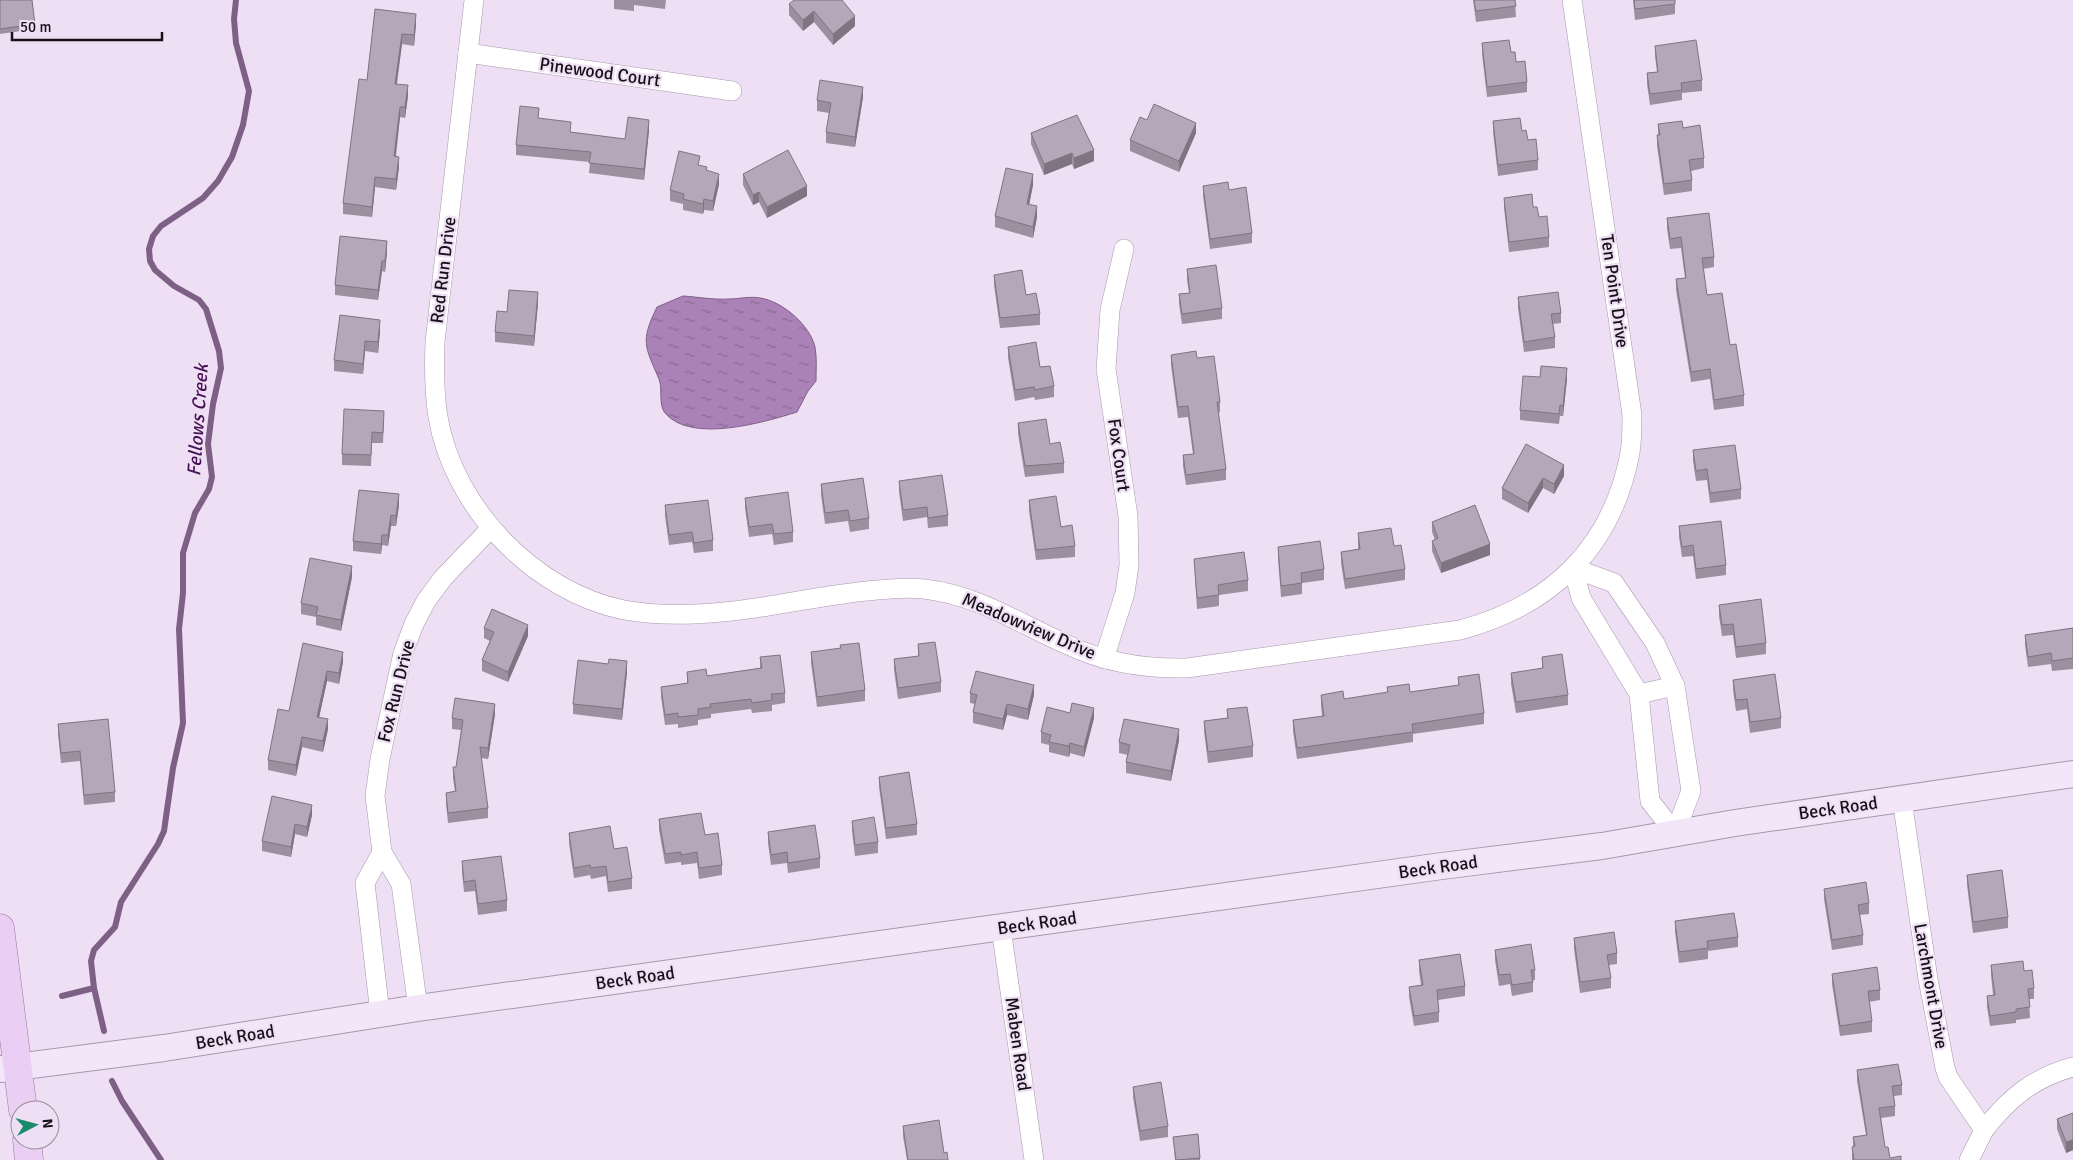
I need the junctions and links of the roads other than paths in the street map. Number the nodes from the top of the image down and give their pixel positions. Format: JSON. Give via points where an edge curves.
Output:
{"nodes":[{"id":1,"x":474,"y":0,"type":"edge"},
{"id":2,"x":1572,"y":0,"type":"edge"},
{"id":3,"x":468,"y":53,"type":"junction"},
{"id":4,"x":732,"y":91,"type":"dead end"},
{"id":5,"x":1124,"y":249,"type":"dead end"},
{"id":6,"x":491,"y":528,"type":"junction"},
{"id":7,"x":1573,"y":568,"type":"junction"},
{"id":8,"x":1104,"y":659,"type":"junction"},
{"id":9,"x":1675,"y":686,"type":"junction"},
{"id":10,"x":1639,"y":694,"type":"junction"},
{"id":11,"x":2073,"y":774,"type":"edge"},
{"id":12,"x":1902,"y":799,"type":"junction"},
{"id":13,"x":1675,"y":833,"type":"junction"},
{"id":14,"x":382,"y":852,"type":"junction"},
{"id":15,"x":0,"y":928,"type":"edge"},
{"id":16,"x":1001,"y":928,"type":"junction"},
{"id":17,"x":418,"y":1008,"type":"junction"},
{"id":18,"x":380,"y":1014,"type":"junction"},
{"id":19,"x":9,"y":1068,"type":"edge"},
{"id":20,"x":2073,"y":1068,"type":"edge"},
{"id":21,"x":20,"y":1100,"type":"edge"},
{"id":22,"x":1984,"y":1130,"type":"junction"},
{"id":23,"x":1034,"y":1160,"type":"edge"},
{"id":24,"x":1969,"y":1160,"type":"edge"}],
"edges":[{"from":1,"to":3,"type":"street","name":"Red Run Drive"},
{"from":2,"to":7,"type":"street","name":"Ten Point Drive","via":[[1632,415],[1630,451],[1622,488],[1607,521]]},
{"from":3,"to":4,"type":"street","name":"Pinewood Court"},
{"from":3,"to":6,"type":"street","name":"Red Run Drive","via":[[435,342],[434,380],[438,418],[451,462],[468,496]]},
{"from":5,"to":8,"type":"street","name":"Fox Court","via":[[1110,310],[1106,369],[1128,516],[1129,565],[1125,593]]},
{"from":6,"to":8,"type":"street","name":"Meadowview Drive","via":[[523,560],[551,579],[589,599],[623,610],[696,614],[858,592],[924,589],[981,602],[1069,646]]},
{"from":6,"to":14,"type":"street","name":"Fox Run Drive","via":[[443,578],[426,601],[403,653],[380,758],[376,796]]},
{"from":7,"to":8,"type":"street","name":"Meadowview Drive","via":[[1537,598],[1513,612],[1460,630],[1187,668],[1142,667]]},
{"from":7,"to":9,"type":"street","via":[[1614,583],[1655,644]]},
{"from":7,"to":10,"type":"street","via":[[1581,598]]},
{"from":9,"to":10,"type":"street"},
{"from":9,"to":13,"type":"street","via":[[1691,791]]},
{"from":10,"to":13,"type":"street","via":[[1650,801]]},
{"from":11,"to":12,"type":"main road","name":"Beck Road"},
{"from":12,"to":13,"type":"main road","name":"Beck Road"},
{"from":12,"to":22,"type":"street","name":"Larchmont Drive","via":[[1928,980],[1945,1068]]},
{"from":13,"to":16,"type":"main road","name":"Beck Road","via":[[1602,846]]},
{"from":14,"to":17,"type":"street","name":"Fox Run Drive","via":[[401,884]]},
{"from":14,"to":18,"type":"street","via":[[365,883]]},
{"from":15,"to":19,"type":"main road"},
{"from":16,"to":17,"type":"main road","name":"Beck Road"},
{"from":16,"to":23,"type":"street","name":"Maben Road"},
{"from":17,"to":18,"type":"main road","name":"Beck Road"},
{"from":18,"to":19,"type":"main road","name":"Beck Road","via":[[164,1048]]},
{"from":19,"to":21,"type":"main road"},
{"from":20,"to":22,"type":"street","via":[[2034,1083],[2013,1097]]},
{"from":22,"to":24,"type":"street"}]}
